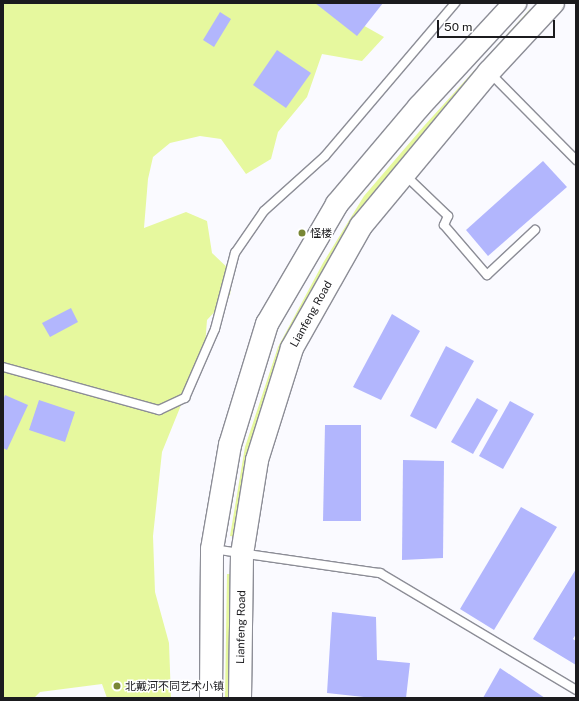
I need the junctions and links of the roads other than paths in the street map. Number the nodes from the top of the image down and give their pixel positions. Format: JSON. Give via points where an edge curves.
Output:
{"nodes":[{"id":1,"x":455,"y":3,"type":"edge"},
{"id":2,"x":515,"y":3,"type":"edge"},
{"id":3,"x":551,"y":4,"type":"edge"},
{"id":4,"x":489,"y":72,"type":"junction"},
{"id":5,"x":576,"y":160,"type":"edge"},
{"id":6,"x":404,"y":174,"type":"junction"},
{"id":7,"x":535,"y":230,"type":"dead end"},
{"id":8,"x":3,"y":367,"type":"edge"},
{"id":9,"x":212,"y":549,"type":"junction"},
{"id":10,"x":242,"y":554,"type":"junction"},
{"id":11,"x":576,"y":690,"type":"edge"},
{"id":12,"x":211,"y":698,"type":"edge"},
{"id":13,"x":240,"y":698,"type":"edge"}],
"edges":[{"from":1,"to":8,"type":"lane","via":[[325,156],[264,211],[235,253],[215,329],[184,398],[159,410]]},
{"from":2,"to":9,"type":"main road","via":[[419,107],[337,204],[267,324],[230,445]]},
{"from":3,"to":4,"type":"main road","name":"Lianfeng Road"},
{"from":4,"to":5,"type":"lane"},
{"from":4,"to":6,"type":"main road","name":"Lianfeng Road"},
{"from":6,"to":7,"type":"lane","via":[[448,216],[444,225],[487,275]]},
{"from":6,"to":10,"type":"main road","name":"Lianfeng Road","via":[[361,226],[292,348],[257,460]]},
{"from":9,"to":10,"type":"lane"},
{"from":9,"to":12,"type":"main road"},
{"from":10,"to":11,"type":"lane","via":[[380,573]]},
{"from":10,"to":13,"type":"main road","name":"Lianfeng Road"}]}
